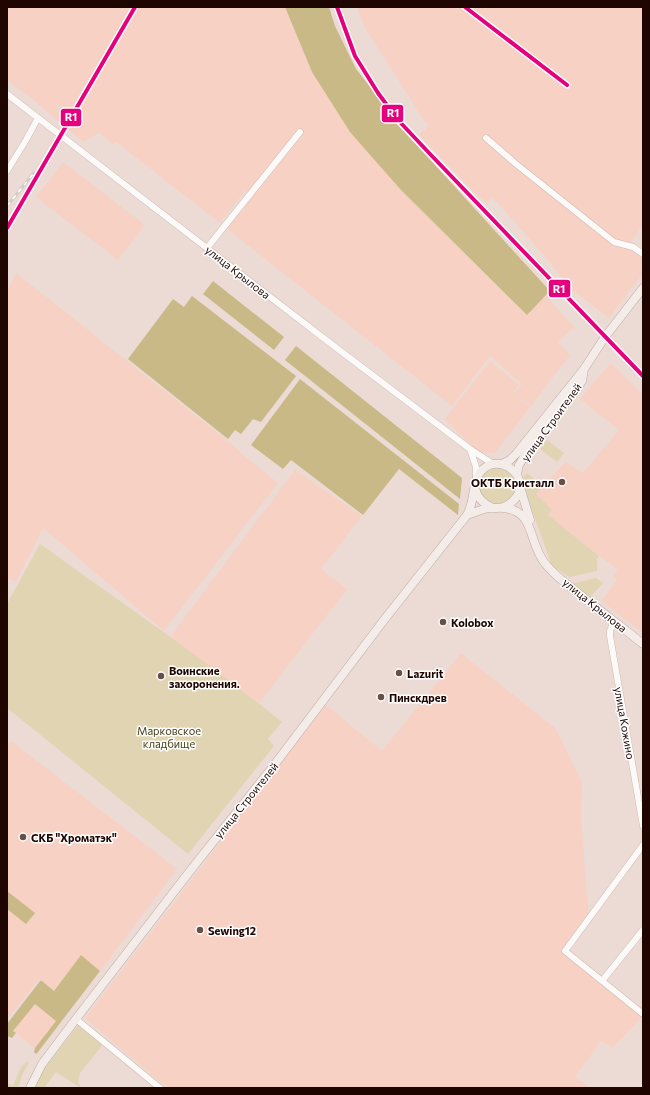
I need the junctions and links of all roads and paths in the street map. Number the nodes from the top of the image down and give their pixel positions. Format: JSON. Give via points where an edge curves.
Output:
{"nodes":[{"id":1,"x":7,"y":94,"type":"edge"},
{"id":2,"x":38,"y":118,"type":"junction"},
{"id":3,"x":300,"y":132,"type":"dead end"},
{"id":4,"x":486,"y":138,"type":"dead end"},
{"id":5,"x":7,"y":170,"type":"edge"},
{"id":6,"x":207,"y":248,"type":"junction"},
{"id":7,"x":643,"y":254,"type":"edge"},
{"id":8,"x":643,"y":288,"type":"edge"},
{"id":9,"x":584,"y":368,"type":"junction"},
{"id":10,"x":470,"y":449,"type":"junction"},
{"id":11,"x":499,"y":464,"type":"junction"},
{"id":12,"x":517,"y":474,"type":"junction"},
{"id":13,"x":475,"y":484,"type":"junction"},
{"id":14,"x":520,"y":487,"type":"junction"},
{"id":15,"x":493,"y":508,"type":"junction"},
{"id":16,"x":503,"y":508,"type":"junction"},
{"id":17,"x":467,"y":515,"type":"junction"},
{"id":18,"x":547,"y":566,"type":"junction"},
{"id":19,"x":614,"y":621,"type":"junction"},
{"id":20,"x":643,"y":644,"type":"edge"},
{"id":21,"x":643,"y":826,"type":"edge"},
{"id":22,"x":643,"y":845,"type":"edge"},
{"id":23,"x":643,"y":930,"type":"edge"},
{"id":24,"x":602,"y":981,"type":"junction"},
{"id":25,"x":642,"y":1012,"type":"edge"},
{"id":26,"x":76,"y":1019,"type":"junction"},
{"id":27,"x":30,"y":1088,"type":"edge"},
{"id":28,"x":160,"y":1088,"type":"edge"}],
"edges":[{"from":1,"to":2,"type":"street","name":"улица Крылова"},
{"from":2,"to":5,"type":"street"},
{"from":2,"to":6,"type":"street","name":"улица Крылова"},
{"from":3,"to":6,"type":"street"},
{"from":4,"to":7,"type":"street","via":[[614,242],[633,247]]},
{"from":6,"to":10,"type":"street","name":"улица Крылова"},
{"from":8,"to":9,"type":"main road","name":"улица Строителей"},
{"from":9,"to":11,"type":"main road","name":"улица Строителей","via":[[516,454],[510,460]]},
{"from":9,"to":12,"type":"main road","name":"улица Строителей","via":[[582,381],[524,457]]},
{"from":10,"to":11,"type":"street","name":"улица Крылова","via":[[490,462]]},
{"from":10,"to":13,"type":"street","via":[[476,467]]},
{"from":11,"to":12,"type":"main road","name":"улица Строителей"},
{"from":11,"to":13,"type":"main road","name":"улица Строителей","via":[[489,465],[483,469]]},
{"from":12,"to":14,"type":"main road","name":"улица Строителей"},
{"from":13,"to":15,"type":"main road","via":[[476,493],[483,502]]},
{"from":13,"to":17,"type":"main road","name":"улица Строителей"},
{"from":14,"to":16,"type":"main road","via":[[514,501]]},
{"from":14,"to":18,"type":"main road","name":"улица Крылова"},
{"from":15,"to":16,"type":"main road"},
{"from":15,"to":17,"type":"main road"},
{"from":16,"to":18,"type":"main road","name":"улица Крылова","via":[[513,509],[523,515],[537,550]]},
{"from":17,"to":26,"type":"main road","name":"улица Строителей"},
{"from":18,"to":19,"type":"main road","name":"улица Крылова"},
{"from":19,"to":20,"type":"main road","name":"улица Крылова"},
{"from":19,"to":21,"type":"street","name":"улица Кожино","via":[[610,636]]},
{"from":22,"to":24,"type":"street","via":[[565,951]]},
{"from":23,"to":24,"type":"street"},
{"from":24,"to":25,"type":"street"},
{"from":26,"to":27,"type":"main road","name":"улица Строителей","via":[[38,1071]]},
{"from":26,"to":28,"type":"street"}]}
